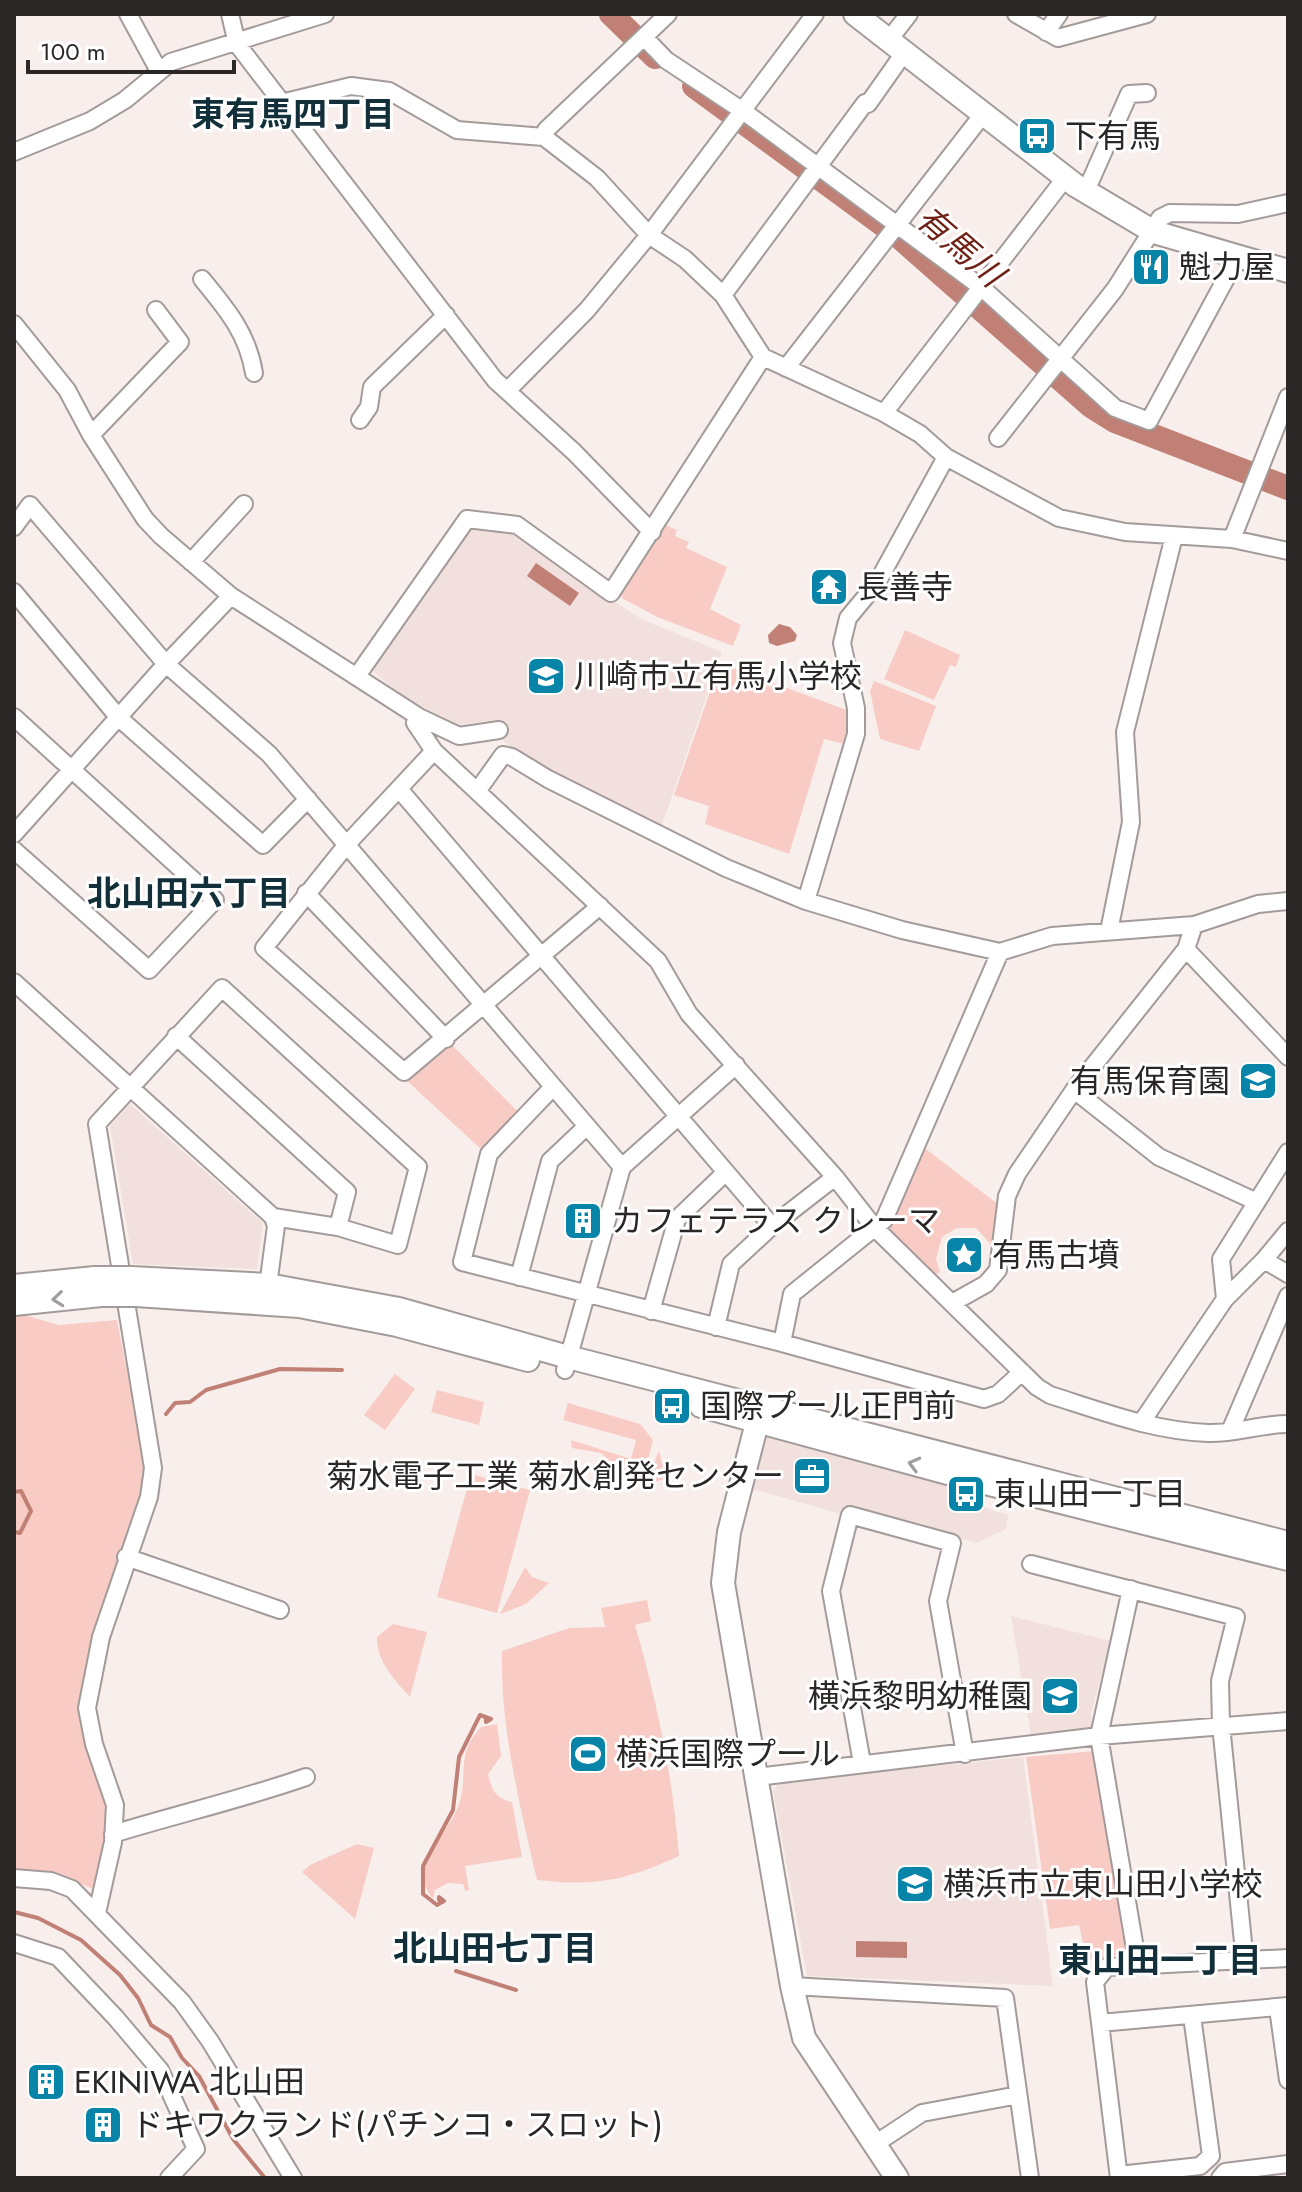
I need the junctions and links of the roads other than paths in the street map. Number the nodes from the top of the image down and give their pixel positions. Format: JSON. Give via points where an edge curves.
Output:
{"nodes":[{"id":1,"x":128,"y":14,"type":"edge"},
{"id":2,"x":230,"y":14,"type":"edge"},
{"id":3,"x":325,"y":14,"type":"edge"},
{"id":4,"x":668,"y":14,"type":"edge"},
{"id":5,"x":815,"y":14,"type":"edge"},
{"id":6,"x":855,"y":14,"type":"edge"},
{"id":7,"x":909,"y":14,"type":"edge"},
{"id":8,"x":1016,"y":14,"type":"edge"},
{"id":9,"x":1059,"y":14,"type":"edge"},
{"id":10,"x":1147,"y":14,"type":"edge"},
{"id":11,"x":1046,"y":32,"type":"junction"},
{"id":12,"x":640,"y":41,"type":"junction"},
{"id":13,"x":237,"y":44,"type":"junction"},
{"id":14,"x":896,"y":47,"type":"junction"},
{"id":15,"x":159,"y":71,"type":"junction"},
{"id":16,"x":1147,"y":93,"type":"dead end"},
{"id":17,"x":281,"y":103,"type":"junction"},
{"id":18,"x":742,"y":111,"type":"junction"},
{"id":19,"x":984,"y":113,"type":"junction"},
{"id":20,"x":544,"y":137,"type":"junction"},
{"id":21,"x":14,"y":152,"type":"edge"},
{"id":22,"x":816,"y":171,"type":"junction"},
{"id":23,"x":1066,"y":177,"type":"junction"},
{"id":24,"x":1086,"y":191,"type":"junction"},
{"id":25,"x":1288,"y":203,"type":"edge"},
{"id":26,"x":892,"y":230,"type":"junction"},
{"id":27,"x":1154,"y":232,"type":"junction"},
{"id":28,"x":649,"y":235,"type":"junction"},
{"id":29,"x":1237,"y":258,"type":"junction"},
{"id":30,"x":1288,"y":271,"type":"edge"},
{"id":31,"x":202,"y":279,"type":"dead end"},
{"id":32,"x":981,"y":287,"type":"junction"},
{"id":33,"x":723,"y":295,"type":"junction"},
{"id":34,"x":156,"y":310,"type":"dead end"},
{"id":35,"x":446,"y":315,"type":"junction"},
{"id":36,"x":14,"y":324,"type":"edge"},
{"id":37,"x":763,"y":357,"type":"junction"},
{"id":38,"x":1060,"y":359,"type":"junction"},
{"id":39,"x":786,"y":368,"type":"junction"},
{"id":40,"x":254,"y":373,"type":"dead end"},
{"id":41,"x":507,"y":391,"type":"junction"},
{"id":42,"x":1288,"y":397,"type":"edge"},
{"id":43,"x":884,"y":413,"type":"junction"},
{"id":44,"x":360,"y":420,"type":"dead end"},
{"id":45,"x":91,"y":435,"type":"junction"},
{"id":46,"x":998,"y":438,"type":"dead end"},
{"id":47,"x":946,"y":457,"type":"junction"},
{"id":48,"x":244,"y":504,"type":"dead end"},
{"id":49,"x":14,"y":527,"type":"edge"},
{"id":50,"x":652,"y":532,"type":"junction"},
{"id":51,"x":1174,"y":536,"type":"junction"},
{"id":52,"x":1232,"y":539,"type":"junction"},
{"id":53,"x":1288,"y":551,"type":"edge"},
{"id":54,"x":191,"y":562,"type":"junction"},
{"id":55,"x":14,"y":592,"type":"edge"},
{"id":56,"x":231,"y":596,"type":"junction"},
{"id":57,"x":166,"y":664,"type":"junction"},
{"id":58,"x":357,"y":676,"type":"junction"},
{"id":59,"x":14,"y":717,"type":"edge"},
{"id":60,"x":419,"y":717,"type":"junction"},
{"id":61,"x":119,"y":718,"type":"junction"},
{"id":62,"x":499,"y":730,"type":"dead end"},
{"id":63,"x":434,"y":751,"type":"junction"},
{"id":64,"x":72,"y":770,"type":"junction"},
{"id":65,"x":399,"y":789,"type":"junction"},
{"id":66,"x":478,"y":790,"type":"junction"},
{"id":67,"x":308,"y":799,"type":"junction"},
{"id":68,"x":14,"y":834,"type":"edge"},
{"id":69,"x":348,"y":843,"type":"junction"},
{"id":70,"x":14,"y":850,"type":"edge"},
{"id":71,"x":306,"y":893,"type":"junction"},
{"id":72,"x":806,"y":901,"type":"junction"},
{"id":73,"x":1288,"y":901,"type":"edge"},
{"id":74,"x":600,"y":906,"type":"junction"},
{"id":75,"x":1194,"y":925,"type":"junction"},
{"id":76,"x":1109,"y":931,"type":"junction"},
{"id":77,"x":1186,"y":949,"type":"junction"},
{"id":78,"x":1000,"y":952,"type":"junction"},
{"id":79,"x":540,"y":956,"type":"junction"},
{"id":80,"x":14,"y":982,"type":"edge"},
{"id":81,"x":484,"y":1005,"type":"junction"},
{"id":82,"x":176,"y":1036,"type":"junction"},
{"id":83,"x":446,"y":1039,"type":"junction"},
{"id":84,"x":1288,"y":1057,"type":"edge"},
{"id":85,"x":736,"y":1065,"type":"junction"},
{"id":86,"x":128,"y":1087,"type":"junction"},
{"id":87,"x":553,"y":1087,"type":"junction"},
{"id":88,"x":1074,"y":1090,"type":"junction"},
{"id":89,"x":676,"y":1115,"type":"junction"},
{"id":90,"x":587,"y":1126,"type":"junction"},
{"id":91,"x":1288,"y":1152,"type":"edge"},
{"id":92,"x":622,"y":1167,"type":"junction"},
{"id":93,"x":726,"y":1172,"type":"junction"},
{"id":94,"x":835,"y":1177,"type":"junction"},
{"id":95,"x":1257,"y":1202,"type":"junction"},
{"id":96,"x":273,"y":1217,"type":"junction"},
{"id":97,"x":772,"y":1226,"type":"junction"},
{"id":98,"x":338,"y":1227,"type":"junction"},
{"id":99,"x":874,"y":1227,"type":"junction"},
{"id":100,"x":1288,"y":1231,"type":"edge"},
{"id":101,"x":1264,"y":1260,"type":"junction"},
{"id":102,"x":1288,"y":1274,"type":"edge"},
{"id":103,"x":519,"y":1277,"type":"junction"},
{"id":104,"x":14,"y":1286,"type":"edge"},
{"id":105,"x":98,"y":1287,"type":"junction"},
{"id":106,"x":267,"y":1293,"type":"junction"},
{"id":107,"x":586,"y":1295,"type":"junction"},
{"id":108,"x":1288,"y":1296,"type":"edge"},
{"id":109,"x":1225,"y":1299,"type":"junction"},
{"id":110,"x":952,"y":1303,"type":"junction"},
{"id":111,"x":14,"y":1304,"type":"edge"},
{"id":112,"x":651,"y":1311,"type":"junction"},
{"id":113,"x":716,"y":1327,"type":"junction"},
{"id":114,"x":782,"y":1343,"type":"junction"},
{"id":115,"x":566,"y":1363,"type":"junction"},
{"id":116,"x":1022,"y":1372,"type":"junction"},
{"id":117,"x":759,"y":1414,"type":"junction"},
{"id":118,"x":1141,"y":1423,"type":"junction"},
{"id":119,"x":1288,"y":1424,"type":"edge"},
{"id":120,"x":1231,"y":1429,"type":"junction"},
{"id":121,"x":1288,"y":1543,"type":"edge"},
{"id":122,"x":126,"y":1557,"type":"junction"},
{"id":123,"x":1288,"y":1559,"type":"edge"},
{"id":124,"x":1031,"y":1564,"type":"dead end"},
{"id":125,"x":1131,"y":1589,"type":"junction"},
{"id":126,"x":280,"y":1610,"type":"dead end"},
{"id":127,"x":1288,"y":1721,"type":"edge"},
{"id":128,"x":1221,"y":1725,"type":"junction"},
{"id":129,"x":1099,"y":1736,"type":"junction"},
{"id":130,"x":965,"y":1754,"type":"junction"},
{"id":131,"x":862,"y":1763,"type":"junction"},
{"id":132,"x":306,"y":1777,"type":"dead end"},
{"id":133,"x":757,"y":1777,"type":"junction"},
{"id":134,"x":113,"y":1834,"type":"junction"},
{"id":135,"x":14,"y":1878,"type":"edge"},
{"id":136,"x":97,"y":1913,"type":"junction"},
{"id":137,"x":14,"y":1943,"type":"edge"},
{"id":138,"x":1288,"y":1958,"type":"edge"},
{"id":139,"x":1245,"y":1962,"type":"junction"},
{"id":140,"x":1138,"y":1966,"type":"junction"},
{"id":141,"x":792,"y":1986,"type":"junction"},
{"id":142,"x":1283,"y":2007,"type":"edge"},
{"id":143,"x":1192,"y":2016,"type":"junction"},
{"id":144,"x":1100,"y":2023,"type":"junction"},
{"id":145,"x":1288,"y":2080,"type":"edge"},
{"id":146,"x":1018,"y":2095,"type":"junction"},
{"id":147,"x":875,"y":2144,"type":"junction"},
{"id":148,"x":1288,"y":2164,"type":"edge"},
{"id":149,"x":1119,"y":2176,"type":"edge"},
{"id":150,"x":169,"y":2178,"type":"edge"},
{"id":151,"x":293,"y":2178,"type":"edge"},
{"id":152,"x":897,"y":2178,"type":"edge"},
{"id":153,"x":1030,"y":2178,"type":"edge"},
{"id":154,"x":1220,"y":2178,"type":"edge"}],
"edges":[{"from":1,"to":15,"type":"street"},
{"from":2,"to":13,"type":"street"},
{"from":3,"to":13,"type":"street"},
{"from":4,"to":12,"type":"street"},
{"from":5,"to":18,"type":"street"},
{"from":6,"to":14,"type":"street"},
{"from":7,"to":14,"type":"street"},
{"from":8,"to":11,"type":"street"},
{"from":9,"to":11,"type":"street"},
{"from":10,"to":11,"type":"street","via":[[1058,38]]},
{"from":12,"to":18,"type":"street"},
{"from":12,"to":20,"type":"street"},
{"from":13,"to":15,"type":"street","via":[[171,62]]},
{"from":13,"to":17,"type":"street"},
{"from":14,"to":19,"type":"street"},
{"from":14,"to":22,"type":"street","via":[[866,103]]},
{"from":15,"to":21,"type":"street","via":[[90,121]]},
{"from":16,"to":24,"type":"street","via":[[1129,94]]},
{"from":17,"to":20,"type":"street","via":[[351,86],[389,91],[457,130]]},
{"from":17,"to":35,"type":"street"},
{"from":18,"to":22,"type":"street"},
{"from":18,"to":28,"type":"street"},
{"from":19,"to":23,"type":"street"},
{"from":19,"to":26,"type":"street"},
{"from":20,"to":28,"type":"street","via":[[597,178]]},
{"from":22,"to":26,"type":"street"},
{"from":22,"to":33,"type":"street"},
{"from":23,"to":24,"type":"street"},
{"from":23,"to":32,"type":"street"},
{"from":24,"to":27,"type":"street"},
{"from":25,"to":27,"type":"street","via":[[1238,214],[1170,213],[1160,218]]},
{"from":26,"to":32,"type":"street"},
{"from":26,"to":39,"type":"street"},
{"from":27,"to":29,"type":"street"},
{"from":27,"to":38,"type":"street"},
{"from":28,"to":33,"type":"street","via":[[685,259]]},
{"from":28,"to":41,"type":"street","via":[[587,310]]},
{"from":29,"to":30,"type":"street"},
{"from":29,"to":38,"type":"street","via":[[1149,421],[1115,408]]},
{"from":31,"to":40,"type":"street","via":[[241,329]]},
{"from":32,"to":38,"type":"street"},
{"from":32,"to":43,"type":"street"},
{"from":33,"to":37,"type":"street"},
{"from":34,"to":45,"type":"street","via":[[180,342]]},
{"from":35,"to":41,"type":"street"},
{"from":35,"to":44,"type":"street","via":[[372,387],[369,407]]},
{"from":36,"to":45,"type":"street","via":[[67,390]]},
{"from":37,"to":39,"type":"street"},
{"from":37,"to":50,"type":"street"},
{"from":38,"to":46,"type":"street"},
{"from":39,"to":43,"type":"street"},
{"from":41,"to":50,"type":"street"},
{"from":42,"to":52,"type":"street"},
{"from":43,"to":47,"type":"street"},
{"from":45,"to":54,"type":"street","via":[[145,519]]},
{"from":47,"to":51,"type":"street","via":[[1059,518]]},
{"from":47,"to":72,"type":"street","via":[[877,583],[848,618],[842,643],[856,734]]},
{"from":48,"to":54,"type":"street"},
{"from":49,"to":57,"type":"street","via":[[30,505]]},
{"from":50,"to":58,"type":"street","via":[[611,593],[517,525],[467,519]]},
{"from":51,"to":52,"type":"street"},
{"from":51,"to":76,"type":"street","via":[[1125,732],[1131,822]]},
{"from":52,"to":53,"type":"street"},
{"from":54,"to":56,"type":"street"},
{"from":55,"to":61,"type":"street"},
{"from":56,"to":57,"type":"street"},
{"from":56,"to":58,"type":"street"},
{"from":57,"to":61,"type":"street"},
{"from":57,"to":67,"type":"street","via":[[269,754]]},
{"from":58,"to":60,"type":"street"},
{"from":59,"to":64,"type":"street"},
{"from":60,"to":62,"type":"street","via":[[459,736]]},
{"from":60,"to":63,"type":"street","via":[[415,723]]},
{"from":61,"to":64,"type":"street"},
{"from":61,"to":67,"type":"street","via":[[263,845]]},
{"from":63,"to":65,"type":"street"},
{"from":63,"to":66,"type":"street"},
{"from":64,"to":68,"type":"street"},
{"from":64,"to":70,"type":"street","via":[[215,900],[149,970]]},
{"from":65,"to":69,"type":"street"},
{"from":65,"to":79,"type":"street"},
{"from":66,"to":72,"type":"street","via":[[503,755],[512,757],[726,868]]},
{"from":66,"to":74,"type":"street"},
{"from":67,"to":69,"type":"street"},
{"from":69,"to":71,"type":"street"},
{"from":69,"to":81,"type":"street"},
{"from":71,"to":83,"type":"street"},
{"from":71,"to":83,"type":"street","via":[[264,948],[404,1072]]},
{"from":72,"to":78,"type":"street"},
{"from":73,"to":75,"type":"street","via":[[1258,904]]},
{"from":74,"to":79,"type":"street"},
{"from":74,"to":85,"type":"street","via":[[658,961],[689,1014]]},
{"from":75,"to":76,"type":"street"},
{"from":75,"to":77,"type":"street"},
{"from":76,"to":78,"type":"street","via":[[1052,936]]},
{"from":77,"to":84,"type":"street"},
{"from":77,"to":88,"type":"street"},
{"from":78,"to":99,"type":"street","via":[[884,1220]]},
{"from":79,"to":81,"type":"street"},
{"from":79,"to":89,"type":"street"},
{"from":80,"to":86,"type":"street"},
{"from":81,"to":83,"type":"street"},
{"from":81,"to":87,"type":"street"},
{"from":82,"to":86,"type":"street"},
{"from":82,"to":98,"type":"street","via":[[347,1192]]},
{"from":82,"to":98,"type":"street","via":[[222,988],[418,1167],[398,1245]]},
{"from":85,"to":89,"type":"street"},
{"from":85,"to":94,"type":"street"},
{"from":86,"to":96,"type":"street"},
{"from":86,"to":122,"type":"street","via":[[97,1124],[153,1468],[149,1497]]},
{"from":87,"to":90,"type":"street"},
{"from":87,"to":103,"type":"street","via":[[489,1154],[462,1262]]},
{"from":88,"to":95,"type":"street","via":[[1159,1157]]},
{"from":88,"to":110,"type":"street","via":[[1007,1196],[998,1270],[986,1284]]},
{"from":89,"to":92,"type":"street"},
{"from":89,"to":93,"type":"street"},
{"from":90,"to":92,"type":"street"},
{"from":90,"to":103,"type":"street","via":[[550,1161]]},
{"from":91,"to":95,"type":"street"},
{"from":92,"to":107,"type":"street"},
{"from":93,"to":97,"type":"street"},
{"from":93,"to":112,"type":"street","via":[[677,1219]]},
{"from":94,"to":97,"type":"street"},
{"from":94,"to":99,"type":"street"},
{"from":95,"to":109,"type":"street","via":[[1221,1259]]},
{"from":96,"to":98,"type":"street"},
{"from":96,"to":106,"type":"street"},
{"from":97,"to":113,"type":"street","via":[[731,1264]]},
{"from":99,"to":110,"type":"street"},
{"from":99,"to":114,"type":"street","via":[[792,1294]]},
{"from":100,"to":101,"type":"street"},
{"from":101,"to":102,"type":"street"},
{"from":101,"to":109,"type":"street"},
{"from":103,"to":107,"type":"street"},
{"from":104,"to":105,"type":"street"},
{"from":105,"to":106,"type":"street","bridge":true},
{"from":105,"to":111,"type":"street","one_way":true},
{"from":106,"to":115,"type":"street","via":[[399,1309]]},
{"from":107,"to":112,"type":"street"},
{"from":107,"to":115,"type":"street"},
{"from":108,"to":120,"type":"street"},
{"from":109,"to":118,"type":"street"},
{"from":110,"to":116,"type":"street"},
{"from":112,"to":113,"type":"street"},
{"from":113,"to":114,"type":"street"},
{"from":114,"to":116,"type":"street","via":[[984,1399],[998,1394]]},
{"from":115,"to":117,"type":"street"},
{"from":116,"to":118,"type":"street","via":[[1050,1395]]},
{"from":117,"to":121,"type":"street"},
{"from":123,"to":117,"type":"street","one_way":true,"via":[[977,1481]]},
{"from":117,"to":133,"type":"street","via":[[729,1532],[723,1583]]},
{"from":118,"to":120,"type":"street","via":[[1212,1433]]},
{"from":119,"to":120,"type":"street"},
{"from":122,"to":126,"type":"street"},
{"from":122,"to":134,"type":"street","via":[[101,1637],[87,1708],[115,1805]]},
{"from":124,"to":125,"type":"street"},
{"from":125,"to":128,"type":"street","via":[[1236,1617],[1220,1681]]},
{"from":125,"to":129,"type":"street"},
{"from":127,"to":128,"type":"street"},
{"from":128,"to":129,"type":"street"},
{"from":128,"to":139,"type":"street"},
{"from":129,"to":130,"type":"street"},
{"from":129,"to":140,"type":"street"},
{"from":130,"to":131,"type":"street"},
{"from":130,"to":131,"type":"street","via":[[938,1601],[952,1543],[850,1515],[831,1591]]},
{"from":131,"to":133,"type":"street"},
{"from":132,"to":134,"type":"street"},
{"from":133,"to":141,"type":"street"},
{"from":134,"to":136,"type":"street"},
{"from":135,"to":136,"type":"street","via":[[72,1889]]},
{"from":136,"to":151,"type":"street","via":[[182,2002]]},
{"from":137,"to":150,"type":"street","via":[[58,1957],[160,2070],[196,2149]]},
{"from":138,"to":139,"type":"street"},
{"from":139,"to":140,"type":"street"},
{"from":140,"to":144,"type":"street","via":[[1107,1967],[1095,1982]]},
{"from":141,"to":146,"type":"street","via":[[1005,1998]]},
{"from":141,"to":147,"type":"street","via":[[804,2038]]},
{"from":142,"to":143,"type":"street"},
{"from":142,"to":145,"type":"street"},
{"from":143,"to":144,"type":"street"},
{"from":143,"to":149,"type":"street","via":[[1211,2156],[1200,2166]]},
{"from":144,"to":149,"type":"street"},
{"from":146,"to":147,"type":"street","via":[[922,2113]]},
{"from":146,"to":153,"type":"street"},
{"from":147,"to":152,"type":"street"},
{"from":148,"to":154,"type":"street","via":[[1225,2172]]}]}
